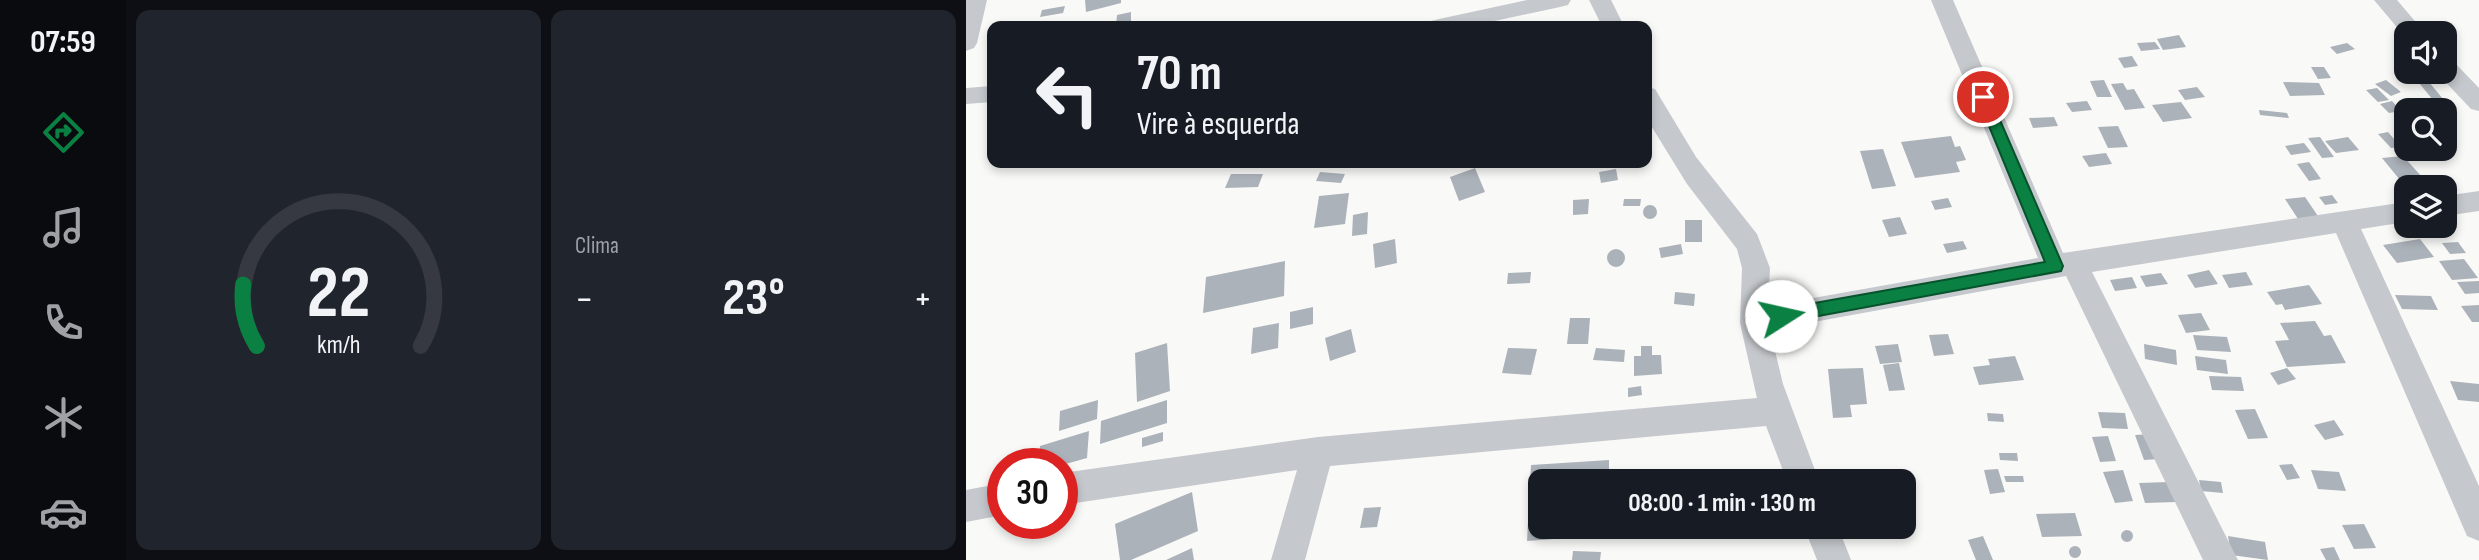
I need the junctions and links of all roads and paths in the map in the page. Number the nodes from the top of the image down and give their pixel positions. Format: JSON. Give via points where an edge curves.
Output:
{"nodes":[{"id":1,"x":976,"y":0,"type":"edge"},
{"id":2,"x":1560,"y":0,"type":"edge"},
{"id":3,"x":1600,"y":0,"type":"edge"},
{"id":4,"x":1942,"y":0,"type":"edge"},
{"id":5,"x":2385,"y":0,"type":"edge"},
{"id":6,"x":1463,"y":21,"type":"edge"},
{"id":7,"x":1610,"y":21,"type":"edge"},
{"id":8,"x":2403,"y":21,"type":"edge"},
{"id":9,"x":966,"y":43,"type":"edge"},
{"id":10,"x":2457,"y":80,"type":"edge"},
{"id":11,"x":987,"y":94,"type":"edge"},
{"id":12,"x":966,"y":96,"type":"edge"},
{"id":13,"x":2479,"y":103,"type":"edge"},
{"id":14,"x":1652,"y":105,"type":"edge"},
{"id":15,"x":2479,"y":201,"type":"edge"},
{"id":16,"x":2457,"y":204,"type":"edge"},
{"id":17,"x":2394,"y":214,"type":"edge"},
{"id":18,"x":2344,"y":222,"type":"junction"},
{"id":19,"x":2064,"y":265,"type":"junction"},
{"id":20,"x":1754,"y":321,"type":"junction"},
{"id":21,"x":1776,"y":411,"type":"junction"},
{"id":22,"x":1318,"y":452,"type":"junction"},
{"id":23,"x":1798,"y":469,"type":"edge"},
{"id":24,"x":1078,"y":487,"type":"edge"},
{"id":25,"x":987,"y":502,"type":"edge"},
{"id":26,"x":966,"y":506,"type":"edge"},
{"id":27,"x":2479,"y":524,"type":"edge"},
{"id":28,"x":1826,"y":539,"type":"edge"},
{"id":29,"x":1289,"y":560,"type":"edge"},
{"id":30,"x":1834,"y":560,"type":"edge"},
{"id":31,"x":2221,"y":560,"type":"edge"}],
"edges":[{"from":1,"to":9,"type":"street"},
{"from":2,"to":6,"type":"street"},
{"from":3,"to":7,"type":"street"},
{"from":4,"to":19,"type":"street"},
{"from":5,"to":8,"type":"street"},
{"from":10,"to":13,"type":"street"},
{"from":11,"to":12,"type":"street"},
{"from":14,"to":20,"type":"street","via":[[1670,141],[1752,250],[1757,274]]},
{"from":15,"to":16,"type":"street"},
{"from":17,"to":18,"type":"street"},
{"from":18,"to":19,"type":"street"},
{"from":18,"to":27,"type":"street"},
{"from":19,"to":20,"type":"street"},
{"from":19,"to":31,"type":"street"},
{"from":20,"to":21,"type":"street"},
{"from":21,"to":22,"type":"street"},
{"from":21,"to":23,"type":"street"},
{"from":22,"to":24,"type":"street"},
{"from":22,"to":29,"type":"street"},
{"from":25,"to":26,"type":"street"},
{"from":28,"to":30,"type":"street"}]}
